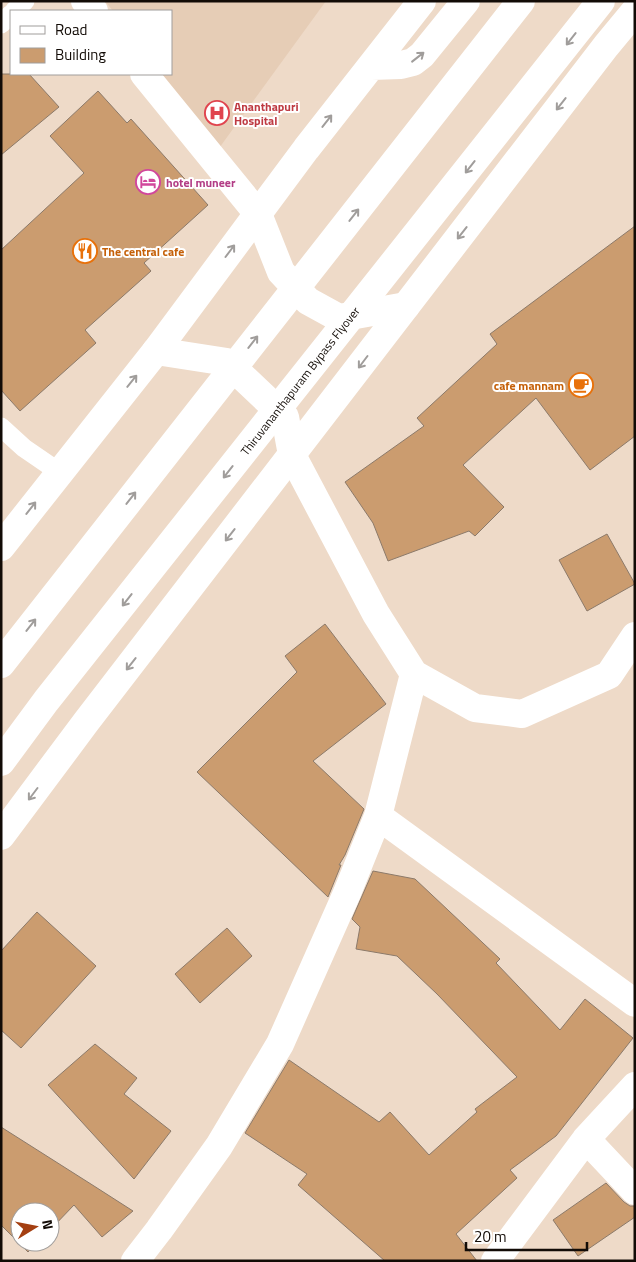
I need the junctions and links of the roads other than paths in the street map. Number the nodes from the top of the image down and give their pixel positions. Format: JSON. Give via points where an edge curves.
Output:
{"nodes":[{"id":1,"x":25,"y":1,"type":"edge"},
{"id":2,"x":422,"y":1,"type":"edge"},
{"id":3,"x":466,"y":1,"type":"edge"},
{"id":4,"x":521,"y":1,"type":"edge"},
{"id":5,"x":601,"y":1,"type":"edge"},
{"id":6,"x":15,"y":10,"type":"edge"},
{"id":7,"x":635,"y":11,"type":"edge"},
{"id":8,"x":10,"y":15,"type":"edge"},
{"id":9,"x":1,"y":24,"type":"edge"},
{"id":10,"x":371,"y":66,"type":"junction"},
{"id":11,"x":145,"y":75,"type":"edge"},
{"id":12,"x":258,"y":214,"type":"junction"},
{"id":13,"x":406,"y":306,"type":"junction"},
{"id":14,"x":156,"y":350,"type":"junction"},
{"id":15,"x":1,"y":427,"type":"edge"},
{"id":16,"x":292,"y":455,"type":"junction"},
{"id":17,"x":59,"y":472,"type":"junction"},
{"id":18,"x":1,"y":547,"type":"edge"},
{"id":19,"x":635,"y":636,"type":"edge"},
{"id":20,"x":1,"y":664,"type":"edge"},
{"id":21,"x":414,"y":674,"type":"junction"},
{"id":22,"x":1,"y":762,"type":"edge"},
{"id":23,"x":378,"y":816,"type":"junction"},
{"id":24,"x":1,"y":836,"type":"edge"},
{"id":25,"x":635,"y":1003,"type":"edge"},
{"id":26,"x":635,"y":1086,"type":"edge"},
{"id":27,"x":586,"y":1139,"type":"junction"},
{"id":28,"x":635,"y":1191,"type":"edge"},
{"id":29,"x":136,"y":1261,"type":"edge"},
{"id":30,"x":495,"y":1261,"type":"edge"}],
"edges":[{"from":1,"to":6,"type":"lane"},
{"from":2,"to":10,"type":"main road"},
{"from":10,"to":3,"type":"main road","one_way":true,"via":[[413,62]]},
{"from":20,"to":4,"type":"main road","one_way":true},
{"from":5,"to":22,"type":"main road","name":"Thiruvananthapuram Bypass Flyover","one_way":true,"via":[[52,693]]},
{"from":7,"to":13,"type":"main road","one_way":true},
{"from":8,"to":9,"type":"lane"},
{"from":12,"to":10,"type":"main road","one_way":true},
{"from":11,"to":12,"type":"main road"},
{"from":12,"to":13,"type":"main road","via":[[281,272],[308,301],[339,318]]},
{"from":14,"to":12,"type":"main road","one_way":true},
{"from":13,"to":16,"type":"main road","one_way":true},
{"from":14,"to":16,"type":"main road","via":[[227,362],[285,417]]},
{"from":17,"to":14,"type":"main road","one_way":true},
{"from":15,"to":17,"type":"lane"},
{"from":16,"to":21,"type":"main road","via":[[376,614]]},
{"from":16,"to":24,"type":"main road","one_way":true},
{"from":18,"to":17,"type":"main road","one_way":true},
{"from":19,"to":21,"type":"main road","via":[[608,675],[522,714],[475,708]]},
{"from":21,"to":23,"type":"main road"},
{"from":23,"to":25,"type":"main road"},
{"from":23,"to":29,"type":"main road","via":[[280,1044],[219,1146]]},
{"from":26,"to":27,"type":"main road"},
{"from":27,"to":28,"type":"main road"},
{"from":27,"to":30,"type":"main road"}]}
